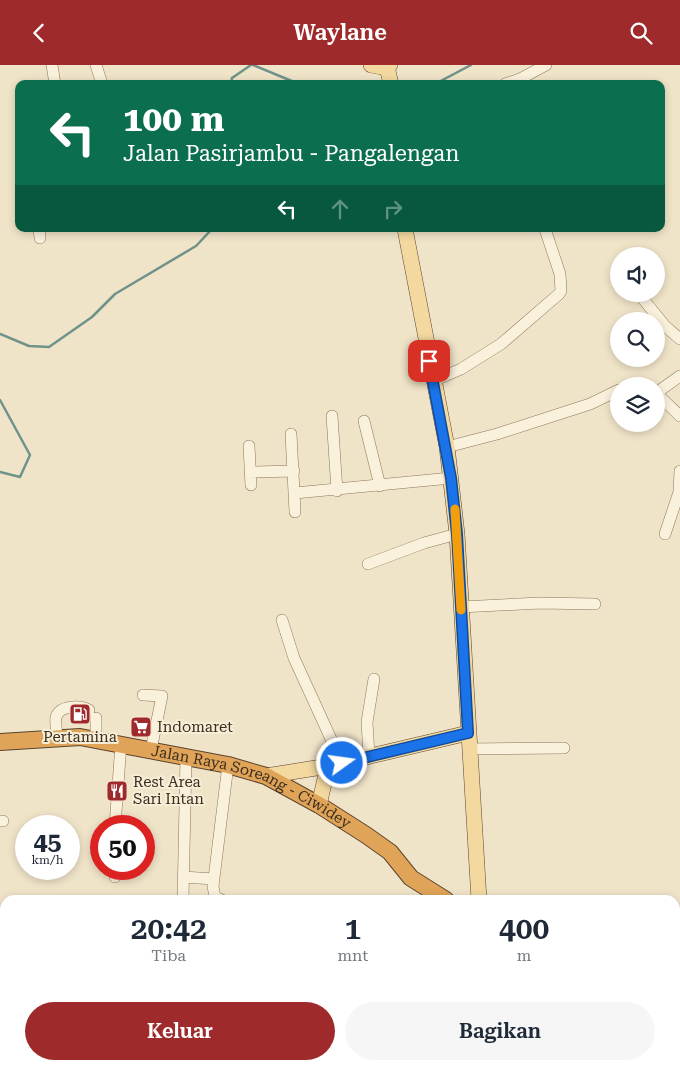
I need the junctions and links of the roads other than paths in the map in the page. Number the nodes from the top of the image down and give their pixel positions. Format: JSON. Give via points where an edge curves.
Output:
{"nodes":[{"id":1,"x":52,"y":65,"type":"edge"},
{"id":2,"x":96,"y":65,"type":"edge"},
{"id":3,"x":371,"y":65,"type":"edge"},
{"id":4,"x":546,"y":65,"type":"edge"},
{"id":5,"x":389,"y":66,"type":"edge"},
{"id":6,"x":54,"y":80,"type":"edge"},
{"id":7,"x":101,"y":80,"type":"edge"},
{"id":8,"x":391,"y":80,"type":"edge"},
{"id":9,"x":517,"y":80,"type":"edge"},
{"id":10,"x":406,"y":232,"type":"edge"},
{"id":11,"x":546,"y":232,"type":"edge"},
{"id":12,"x":646,"y":302,"type":"edge"},
{"id":13,"x":680,"y":339,"type":"edge"},
{"id":14,"x":680,"y":376,"type":"edge"},
{"id":15,"x":433,"y":381,"type":"junction"},
{"id":16,"x":665,"y":387,"type":"edge"},
{"id":17,"x":610,"y":394,"type":"edge"},
{"id":18,"x":665,"y":402,"type":"edge"},
{"id":19,"x":332,"y":416,"type":"dead end"},
{"id":20,"x":680,"y":416,"type":"edge"},
{"id":21,"x":364,"y":421,"type":"dead end"},
{"id":22,"x":291,"y":434,"type":"dead end"},
{"id":23,"x":249,"y":446,"type":"dead end"},
{"id":24,"x":447,"y":447,"type":"junction"},
{"id":25,"x":294,"y":471,"type":"junction"},
{"id":26,"x":680,"y":471,"type":"edge"},
{"id":27,"x":250,"y":472,"type":"junction"},
{"id":28,"x":451,"y":478,"type":"junction"},
{"id":29,"x":251,"y":485,"type":"dead end"},
{"id":30,"x":380,"y":485,"type":"junction"},
{"id":31,"x":337,"y":491,"type":"junction"},
{"id":32,"x":295,"y":493,"type":"junction"},
{"id":33,"x":295,"y":512,"type":"dead end"},
{"id":34,"x":457,"y":534,"type":"junction"},
{"id":35,"x":665,"y":534,"type":"dead end"},
{"id":36,"x":368,"y":565,"type":"dead end"},
{"id":37,"x":595,"y":604,"type":"dead end"},
{"id":38,"x":461,"y":607,"type":"junction"},
{"id":39,"x":282,"y":620,"type":"dead end"},
{"id":40,"x":374,"y":679,"type":"dead end"},
{"id":41,"x":143,"y":695,"type":"dead end"},
{"id":42,"x":468,"y":733,"type":"junction"},
{"id":43,"x":57,"y":738,"type":"junction"},
{"id":44,"x":96,"y":739,"type":"junction"},
{"id":45,"x":0,"y":742,"type":"edge"},
{"id":46,"x":121,"y":744,"type":"junction"},
{"id":47,"x":564,"y":748,"type":"dead end"},
{"id":48,"x":469,"y":749,"type":"junction"},
{"id":49,"x":152,"y":750,"type":"junction"},
{"id":50,"x":369,"y":756,"type":"junction"},
{"id":51,"x":186,"y":757,"type":"junction"},
{"id":52,"x":228,"y":765,"type":"junction"},
{"id":53,"x":335,"y":765,"type":"junction"},
{"id":54,"x":266,"y":776,"type":"junction"},
{"id":55,"x":320,"y":805,"type":"junction"},
{"id":56,"x":117,"y":815,"type":"edge"},
{"id":57,"x":183,"y":877,"type":"junction"},
{"id":58,"x":214,"y":879,"type":"junction"},
{"id":59,"x":183,"y":895,"type":"edge"},
{"id":60,"x":214,"y":895,"type":"edge"},
{"id":61,"x":438,"y":895,"type":"edge"},
{"id":62,"x":479,"y":895,"type":"edge"}],
"edges":[{"from":1,"to":6,"type":"street"},
{"from":2,"to":7,"type":"street"},
{"from":3,"to":5,"type":"main road"},
{"from":4,"to":9,"type":"street"},
{"from":5,"to":8,"type":"main road"},
{"from":10,"to":15,"type":"main road"},
{"from":11,"to":15,"type":"street","via":[[560,274],[562,291],[559,295],[501,345]]},
{"from":12,"to":13,"type":"street"},
{"from":14,"to":16,"type":"street"},
{"from":15,"to":24,"type":"main road"},
{"from":17,"to":24,"type":"street","via":[[590,404]]},
{"from":18,"to":20,"type":"street"},
{"from":19,"to":31,"type":"street"},
{"from":21,"to":30,"type":"street"},
{"from":22,"to":25,"type":"street"},
{"from":23,"to":27,"type":"street"},
{"from":24,"to":28,"type":"main road"},
{"from":25,"to":27,"type":"street"},
{"from":25,"to":32,"type":"street"},
{"from":26,"to":35,"type":"street","via":[[679,492]]},
{"from":27,"to":29,"type":"street"},
{"from":28,"to":30,"type":"street"},
{"from":28,"to":34,"type":"main road"},
{"from":30,"to":31,"type":"street"},
{"from":31,"to":32,"type":"street"},
{"from":32,"to":33,"type":"street"},
{"from":34,"to":36,"type":"street"},
{"from":34,"to":38,"type":"main road"},
{"from":37,"to":38,"type":"street"},
{"from":38,"to":42,"type":"main road"},
{"from":39,"to":53,"type":"street"},
{"from":40,"to":50,"type":"street","via":[[367,722]]},
{"from":41,"to":49,"type":"street","via":[[162,696]]},
{"from":42,"to":48,"type":"main road"},
{"from":42,"to":50,"type":"main road"},
{"from":43,"to":44,"type":"highway","name":"Jalan Raya Soreang - Ciwidey"},
{"from":43,"to":44,"type":"street","via":[[56,719],[60,711],[71,707],[92,714]]},
{"from":43,"to":45,"type":"highway","name":"Jalan Raya Soreang - Ciwidey"},
{"from":44,"to":46,"type":"highway","name":"Jalan Raya Soreang - Ciwidey"},
{"from":46,"to":49,"type":"highway","name":"Jalan Raya Soreang - Ciwidey"},
{"from":46,"to":56,"type":"street"},
{"from":47,"to":48,"type":"street"},
{"from":48,"to":62,"type":"main road"},
{"from":49,"to":51,"type":"highway","name":"Jalan Raya Soreang - Ciwidey"},
{"from":50,"to":53,"type":"main road"},
{"from":51,"to":52,"type":"highway","name":"Jalan Raya Soreang - Ciwidey"},
{"from":51,"to":57,"type":"street"},
{"from":52,"to":54,"type":"highway","name":"Jalan Raya Soreang - Ciwidey"},
{"from":52,"to":58,"type":"street"},
{"from":53,"to":54,"type":"main road"},
{"from":53,"to":55,"type":"main road"},
{"from":54,"to":55,"type":"highway","name":"Jalan Raya Soreang - Ciwidey"},
{"from":55,"to":61,"type":"highway","name":"Jalan Raya Soreang - Ciwidey","via":[[390,852],[411,878]]},
{"from":57,"to":58,"type":"street"},
{"from":57,"to":59,"type":"street"},
{"from":58,"to":60,"type":"street"}]}
